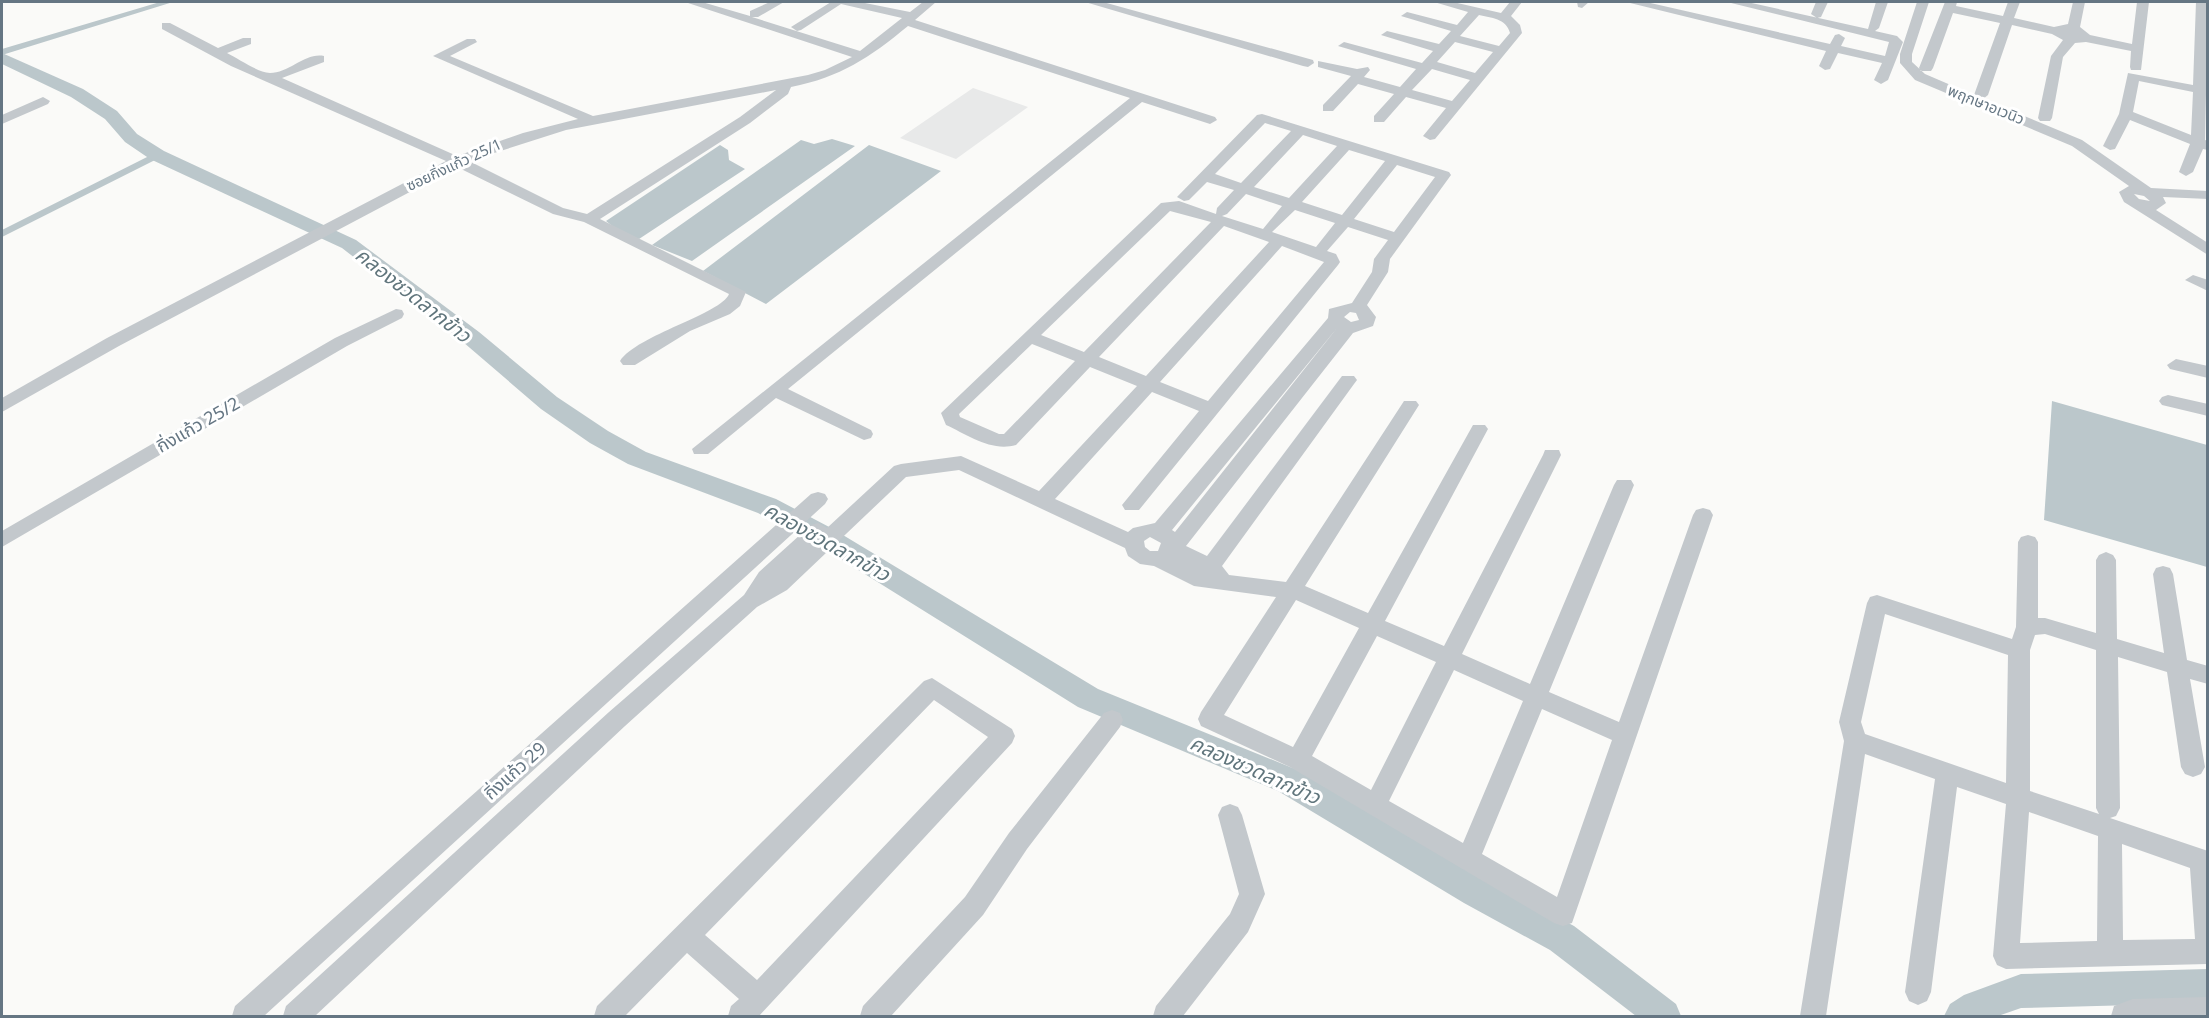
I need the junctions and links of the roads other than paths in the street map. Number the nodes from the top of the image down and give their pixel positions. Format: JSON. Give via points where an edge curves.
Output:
{"nodes":[{"id":1,"x":691,"y":2,"type":"edge"},
{"id":2,"x":714,"y":2,"type":"edge"},
{"id":3,"x":778,"y":2,"type":"edge"},
{"id":4,"x":914,"y":2,"type":"edge"},
{"id":5,"x":930,"y":2,"type":"edge"},
{"id":6,"x":1091,"y":2,"type":"edge"},
{"id":7,"x":1516,"y":2,"type":"edge"},
{"id":8,"x":1633,"y":2,"type":"edge"},
{"id":9,"x":1736,"y":2,"type":"edge"},
{"id":10,"x":1822,"y":2,"type":"edge"},
{"id":11,"x":1882,"y":2,"type":"edge"},
{"id":12,"x":1923,"y":2,"type":"edge"},
{"id":13,"x":2014,"y":2,"type":"edge"},
{"id":14,"x":2079,"y":2,"type":"edge"},
{"id":15,"x":2143,"y":2,"type":"edge"},
{"id":16,"x":2202,"y":2,"type":"edge"},
{"id":17,"x":840,"y":3,"type":"edge"},
{"id":18,"x":863,"y":3,"type":"edge"},
{"id":19,"x":1450,"y":3,"type":"edge"},
{"id":20,"x":1949,"y":5,"type":"edge"},
{"id":21,"x":1680,"y":7,"type":"edge"},
{"id":22,"x":1475,"y":12,"type":"junction"},
{"id":23,"x":754,"y":14,"type":"junction"},
{"id":24,"x":1816,"y":14,"type":"dead end"},
{"id":25,"x":1625,"y":15,"type":"dead end"},
{"id":26,"x":1790,"y":15,"type":"junction"},
{"id":27,"x":1407,"y":16,"type":"dead end"},
{"id":28,"x":1504,"y":17,"type":"junction"},
{"id":29,"x":904,"y":18,"type":"junction"},
{"id":30,"x":2008,"y":21,"type":"junction"},
{"id":31,"x":1668,"y":24,"type":"dead end"},
{"id":32,"x":1727,"y":24,"type":"junction"},
{"id":33,"x":166,"y":26,"type":"dead end"},
{"id":34,"x":797,"y":27,"type":"junction"},
{"id":35,"x":1843,"y":27,"type":"junction"},
{"id":36,"x":1873,"y":27,"type":"dead end"},
{"id":37,"x":1455,"y":33,"type":"junction"},
{"id":38,"x":2072,"y":34,"type":"junction"},
{"id":39,"x":1387,"y":35,"type":"dead end"},
{"id":40,"x":1780,"y":36,"type":"junction"},
{"id":41,"x":1719,"y":39,"type":"dead end"},
{"id":42,"x":247,"y":41,"type":"dead end"},
{"id":43,"x":471,"y":42,"type":"dead end"},
{"id":44,"x":1344,"y":46,"type":"dead end"},
{"id":45,"x":1442,"y":49,"type":"junction"},
{"id":46,"x":1835,"y":49,"type":"junction"},
{"id":47,"x":2138,"y":49,"type":"junction"},
{"id":48,"x":1501,"y":50,"type":"junction"},
{"id":49,"x":865,"y":51,"type":"junction"},
{"id":50,"x":217,"y":52,"type":"junction"},
{"id":51,"x":1772,"y":52,"type":"dead end"},
{"id":52,"x":1377,"y":55,"type":"junction"},
{"id":53,"x":319,"y":59,"type":"dead end"},
{"id":54,"x":1888,"y":61,"type":"junction"},
{"id":55,"x":1308,"y":63,"type":"dead end"},
{"id":56,"x":1323,"y":64,"type":"dead end"},
{"id":57,"x":1427,"y":66,"type":"junction"},
{"id":58,"x":1825,"y":66,"type":"dead end"},
{"id":59,"x":2136,"y":67,"type":"dead end"},
{"id":60,"x":1926,"y":68,"type":"dead end"},
{"id":61,"x":1357,"y":76,"type":"junction"},
{"id":62,"x":267,"y":77,"type":"junction"},
{"id":63,"x":1478,"y":78,"type":"junction"},
{"id":64,"x":1881,"y":80,"type":"dead end"},
{"id":65,"x":786,"y":83,"type":"junction"},
{"id":66,"x":2200,"y":90,"type":"junction"},
{"id":67,"x":1403,"y":92,"type":"junction"},
{"id":68,"x":1981,"y":95,"type":"dead end"},
{"id":69,"x":1140,"y":97,"type":"junction"},
{"id":70,"x":43,"y":101,"type":"dead end"},
{"id":71,"x":1454,"y":106,"type":"junction"},
{"id":72,"x":1329,"y":108,"type":"dead end"},
{"id":73,"x":2126,"y":114,"type":"junction"},
{"id":74,"x":2045,"y":118,"type":"dead end"},
{"id":75,"x":1379,"y":119,"type":"dead end"},
{"id":76,"x":2,"y":120,"type":"edge"},
{"id":77,"x":591,"y":120,"type":"junction"},
{"id":78,"x":1210,"y":120,"type":"dead end"},
{"id":79,"x":1300,"y":130,"type":"junction"},
{"id":80,"x":1430,"y":136,"type":"dead end"},
{"id":81,"x":1346,"y":144,"type":"junction"},
{"id":82,"x":2203,"y":144,"type":"edge"},
{"id":83,"x":2110,"y":146,"type":"dead end"},
{"id":84,"x":1394,"y":159,"type":"junction"},
{"id":85,"x":457,"y":161,"type":"junction"},
{"id":86,"x":2186,"y":172,"type":"dead end"},
{"id":87,"x":2125,"y":174,"type":"junction"},
{"id":88,"x":1205,"y":176,"type":"junction"},
{"id":89,"x":1243,"y":188,"type":"junction"},
{"id":90,"x":2208,"y":195,"type":"edge"},
{"id":91,"x":1184,"y":197,"type":"dead end"},
{"id":92,"x":2150,"y":201,"type":"junction"},
{"id":93,"x":1293,"y":204,"type":"junction"},
{"id":94,"x":2208,"y":204,"type":"edge"},
{"id":95,"x":1222,"y":216,"type":"junction"},
{"id":96,"x":589,"y":219,"type":"junction"},
{"id":97,"x":1346,"y":220,"type":"junction"},
{"id":98,"x":1274,"y":234,"type":"junction"},
{"id":99,"x":1398,"y":238,"type":"junction"},
{"id":100,"x":1324,"y":247,"type":"dead end"},
{"id":101,"x":2208,"y":250,"type":"edge"},
{"id":102,"x":396,"y":314,"type":"dead end"},
{"id":103,"x":1030,"y":337,"type":"junction"},
{"id":104,"x":1087,"y":360,"type":"junction"},
{"id":105,"x":629,"y":361,"type":"dead end"},
{"id":106,"x":2176,"y":365,"type":"dead end"},
{"id":107,"x":2208,"y":372,"type":"edge"},
{"id":108,"x":1348,"y":380,"type":"dead end"},
{"id":109,"x":1150,"y":384,"type":"junction"},
{"id":110,"x":775,"y":390,"type":"junction"},
{"id":111,"x":2168,"y":401,"type":"dead end"},
{"id":112,"x":1410,"y":405,"type":"dead end"},
{"id":113,"x":2,"y":406,"type":"edge"},
{"id":114,"x":1212,"y":409,"type":"junction"},
{"id":115,"x":2208,"y":410,"type":"edge"},
{"id":116,"x":1257,"y":429,"type":"junction"},
{"id":117,"x":1479,"y":429,"type":"dead end"},
{"id":118,"x":864,"y":434,"type":"dead end"},
{"id":119,"x":701,"y":449,"type":"dead end"},
{"id":120,"x":1552,"y":454,"type":"dead end"},
{"id":121,"x":1624,"y":485,"type":"dead end"},
{"id":122,"x":1047,"y":496,"type":"junction"},
{"id":123,"x":815,"y":501,"type":"dead end"},
{"id":124,"x":1132,"y":504,"type":"dead end"},
{"id":125,"x":1703,"y":515,"type":"dead end"},
{"id":126,"x":1144,"y":536,"type":"junction"},
{"id":127,"x":2,"y":540,"type":"edge"},
{"id":128,"x":2028,"y":542,"type":"dead end"},
{"id":129,"x":1167,"y":553,"type":"junction"},
{"id":130,"x":2106,"y":560,"type":"dead end"},
{"id":131,"x":1206,"y":574,"type":"junction"},
{"id":132,"x":2163,"y":574,"type":"dead end"},
{"id":133,"x":1292,"y":590,"type":"junction"},
{"id":134,"x":1372,"y":624,"type":"junction"},
{"id":135,"x":2027,"y":627,"type":"junction"},
{"id":136,"x":2104,"y":644,"type":"junction"},
{"id":137,"x":2019,"y":650,"type":"junction"},
{"id":138,"x":1449,"y":658,"type":"junction"},
{"id":139,"x":2176,"y":665,"type":"junction"},
{"id":140,"x":2208,"y":675,"type":"edge"},
{"id":141,"x":1536,"y":696,"type":"junction"},
{"id":142,"x":1112,"y":720,"type":"dead end"},
{"id":143,"x":1624,"y":735,"type":"junction"},
{"id":144,"x":1855,"y":741,"type":"junction"},
{"id":145,"x":1298,"y":760,"type":"junction"},
{"id":146,"x":2193,"y":767,"type":"dead end"},
{"id":147,"x":1947,"y":773,"type":"junction"},
{"id":148,"x":2018,"y":798,"type":"junction"},
{"id":149,"x":1376,"y":805,"type":"junction"},
{"id":150,"x":1230,"y":815,"type":"dead end"},
{"id":151,"x":2109,"y":819,"type":"junction"},
{"id":152,"x":1468,"y":859,"type":"junction"},
{"id":153,"x":2205,"y":862,"type":"edge"},
{"id":154,"x":686,"y":935,"type":"junction"},
{"id":155,"x":2208,"y":941,"type":"edge"},
{"id":156,"x":2208,"y":951,"type":"edge"},
{"id":157,"x":2110,"y":953,"type":"junction"},
{"id":158,"x":1918,"y":992,"type":"dead end"},
{"id":159,"x":749,"y":1007,"type":"edge"},
{"id":160,"x":2208,"y":1010,"type":"edge"},
{"id":161,"x":245,"y":1017,"type":"edge"},
{"id":162,"x":296,"y":1017,"type":"edge"},
{"id":163,"x":607,"y":1017,"type":"edge"},
{"id":164,"x":873,"y":1017,"type":"edge"},
{"id":165,"x":1166,"y":1017,"type":"edge"},
{"id":166,"x":1813,"y":1017,"type":"edge"},
{"id":167,"x":2124,"y":1017,"type":"edge"}],
"edges":[{"from":1,"to":49,"type":"street"},
{"from":2,"to":23,"type":"street"},
{"from":3,"to":23,"type":"street"},
{"from":4,"to":29,"type":"street"},
{"from":5,"to":29,"type":"street","name":"ซอยกิ่งแก้ว 25/1"},
{"from":6,"to":55,"type":"street"},
{"from":7,"to":28,"type":"street"},
{"from":8,"to":21,"type":"street"},
{"from":8,"to":25,"type":"street"},
{"from":9,"to":26,"type":"street"},
{"from":9,"to":32,"type":"street"},
{"from":10,"to":24,"type":"street"},
{"from":11,"to":36,"type":"street"},
{"from":12,"to":87,"type":"street","name":"พฤกษาอเวนิว","via":[[1906,54],[1911,70],[1932,84],[2077,143]]},
{"from":13,"to":30,"type":"street"},
{"from":14,"to":38,"type":"street"},
{"from":15,"to":47,"type":"street"},
{"from":16,"to":66,"type":"street"},
{"from":17,"to":18,"type":"street"},
{"from":17,"to":34,"type":"street"},
{"from":18,"to":29,"type":"street"},
{"from":19,"to":22,"type":"street"},
{"from":20,"to":30,"type":"street"},
{"from":20,"to":60,"type":"street"},
{"from":21,"to":31,"type":"street"},
{"from":21,"to":32,"type":"street"},
{"from":22,"to":28,"type":"street"},
{"from":22,"to":37,"type":"street"},
{"from":23,"to":34,"type":"street"},
{"from":26,"to":35,"type":"street"},
{"from":26,"to":40,"type":"street"},
{"from":27,"to":37,"type":"street"},
{"from":28,"to":48,"type":"street","via":[[1516,29]]},
{"from":29,"to":49,"type":"street","name":"ซอยกิ่งแก้ว 25/1"},
{"from":29,"to":69,"type":"street"},
{"from":30,"to":38,"type":"street","via":[[2056,31],[2064,28]]},
{"from":30,"to":68,"type":"street"},
{"from":32,"to":40,"type":"street"},
{"from":32,"to":41,"type":"street"},
{"from":33,"to":50,"type":"street"},
{"from":34,"to":49,"type":"street"},
{"from":35,"to":46,"type":"street"},
{"from":35,"to":54,"type":"street","via":[[1897,42]]},
{"from":37,"to":45,"type":"street"},
{"from":37,"to":48,"type":"street"},
{"from":38,"to":47,"type":"street","via":[[2082,32],[2086,38]]},
{"from":38,"to":74,"type":"street","via":[[2057,56]]},
{"from":39,"to":45,"type":"street"},
{"from":40,"to":46,"type":"street"},
{"from":40,"to":51,"type":"street"},
{"from":42,"to":50,"type":"street"},
{"from":43,"to":77,"type":"street","via":[[439,56]]},
{"from":44,"to":52,"type":"street"},
{"from":45,"to":57,"type":"street"},
{"from":46,"to":54,"type":"street"},
{"from":46,"to":58,"type":"street"},
{"from":47,"to":59,"type":"street"},
{"from":48,"to":63,"type":"street"},
{"from":49,"to":65,"type":"street","name":"ซอยกิ่งแก้ว 25/1","via":[[829,73]]},
{"from":50,"to":62,"type":"street"},
{"from":52,"to":57,"type":"street"},
{"from":52,"to":61,"type":"street"},
{"from":53,"to":62,"type":"street","via":[[285,74]]},
{"from":54,"to":64,"type":"street"},
{"from":56,"to":61,"type":"street"},
{"from":57,"to":63,"type":"street"},
{"from":57,"to":67,"type":"street"},
{"from":61,"to":67,"type":"street"},
{"from":61,"to":72,"type":"street"},
{"from":62,"to":85,"type":"street"},
{"from":63,"to":71,"type":"street"},
{"from":65,"to":77,"type":"street","name":"ซอยกิ่งแก้ว 25/1"},
{"from":65,"to":96,"type":"street","via":[[783,91],[745,120]]},
{"from":66,"to":73,"type":"street","via":[[2133,76]]},
{"from":66,"to":82,"type":"street"},
{"from":67,"to":71,"type":"street"},
{"from":67,"to":75,"type":"street"},
{"from":69,"to":78,"type":"street"},
{"from":69,"to":110,"type":"street"},
{"from":70,"to":76,"type":"street"},
{"from":71,"to":80,"type":"street"},
{"from":73,"to":82,"type":"street"},
{"from":73,"to":83,"type":"street"},
{"from":77,"to":85,"type":"street","name":"ซอยกิ่งแก้ว 25/1","via":[[507,140]]},
{"from":79,"to":81,"type":"street"},
{"from":79,"to":88,"type":"street","via":[[1262,118]]},
{"from":79,"to":89,"type":"street"},
{"from":81,"to":84,"type":"street"},
{"from":81,"to":93,"type":"street"},
{"from":82,"to":86,"type":"street"},
{"from":84,"to":97,"type":"street"},
{"from":84,"to":99,"type":"street","via":[[1444,175]]},
{"from":85,"to":96,"type":"street","via":[[558,211]]},
{"from":85,"to":113,"type":"street","name":"ซอยกิ่งแก้ว 25/1","via":[[113,342]]},
{"from":87,"to":92,"type":"street","name":"พฤกษาอเวนิว"},
{"from":87,"to":92,"type":"street","via":[[2126,196]]},
{"from":88,"to":89,"type":"street"},
{"from":88,"to":91,"type":"street"},
{"from":89,"to":93,"type":"street"},
{"from":89,"to":95,"type":"street"},
{"from":90,"to":92,"type":"street"},
{"from":92,"to":94,"type":"street"},
{"from":92,"to":101,"type":"street","via":[[2162,221]]},
{"from":93,"to":97,"type":"street"},
{"from":93,"to":98,"type":"street"},
{"from":95,"to":98,"type":"street"},
{"from":95,"to":103,"type":"street","via":[[1166,206]]},
{"from":95,"to":104,"type":"street"},
{"from":96,"to":105,"type":"street","via":[[738,294],[735,302],[724,310],[684,327]]},
{"from":97,"to":99,"type":"street"},
{"from":97,"to":100,"type":"street"},
{"from":98,"to":109,"type":"street"},
{"from":98,"to":114,"type":"street","via":[[1330,257],[1332,262]]},
{"from":99,"to":116,"type":"street","via":[[1382,259],[1380,272],[1357,308],[1335,313],[1342,323]]},
{"from":102,"to":127,"type":"street","name":"กิ่งแก้ว 25/2","via":[[341,342]]},
{"from":103,"to":104,"type":"street"},
{"from":103,"to":104,"type":"street","via":[[950,414],[952,421],[1006,442]]},
{"from":104,"to":109,"type":"street"},
{"from":106,"to":107,"type":"street"},
{"from":108,"to":131,"type":"street"},
{"from":109,"to":114,"type":"street"},
{"from":109,"to":122,"type":"street"},
{"from":110,"to":118,"type":"street"},
{"from":110,"to":119,"type":"street"},
{"from":111,"to":115,"type":"street"},
{"from":112,"to":133,"type":"street"},
{"from":114,"to":124,"type":"street"},
{"from":116,"to":126,"type":"street"},
{"from":116,"to":129,"type":"street"},
{"from":117,"to":134,"type":"street"},
{"from":120,"to":138,"type":"street"},
{"from":121,"to":141,"type":"street"},
{"from":122,"to":126,"type":"street"},
{"from":122,"to":162,"type":"street","via":[[957,462],[906,468],[881,480],[812,544],[780,585],[750,601],[609,726]]},
{"from":123,"to":161,"type":"street","name":"กิ่งแก้ว 29"},
{"from":125,"to":143,"type":"street"},
{"from":126,"to":129,"type":"street","via":[[1171,540]]},
{"from":126,"to":129,"type":"street","via":[[1135,551],[1142,557]]},
{"from":128,"to":135,"type":"street"},
{"from":129,"to":131,"type":"street"},
{"from":130,"to":136,"type":"street"},
{"from":131,"to":133,"type":"street","via":[[1226,583]]},
{"from":132,"to":139,"type":"street"},
{"from":133,"to":134,"type":"street"},
{"from":133,"to":145,"type":"street","via":[[1209,718]]},
{"from":134,"to":138,"type":"street"},
{"from":134,"to":145,"type":"street"},
{"from":135,"to":136,"type":"street","via":[[2045,626]]},
{"from":135,"to":137,"type":"street"},
{"from":136,"to":139,"type":"street"},
{"from":136,"to":151,"type":"street"},
{"from":137,"to":144,"type":"street","via":[[1877,603],[1850,722]]},
{"from":137,"to":148,"type":"street"},
{"from":138,"to":141,"type":"street"},
{"from":138,"to":149,"type":"street"},
{"from":139,"to":140,"type":"street"},
{"from":139,"to":146,"type":"street"},
{"from":141,"to":143,"type":"street"},
{"from":141,"to":152,"type":"street"},
{"from":142,"to":164,"type":"street","via":[[1018,841],[974,906]]},
{"from":143,"to":152,"type":"street","via":[[1563,914]]},
{"from":144,"to":147,"type":"street"},
{"from":144,"to":166,"type":"street"},
{"from":145,"to":149,"type":"street"},
{"from":147,"to":148,"type":"street"},
{"from":147,"to":158,"type":"street"},
{"from":148,"to":151,"type":"street"},
{"from":148,"to":157,"type":"street","via":[[2006,956]]},
{"from":149,"to":152,"type":"street"},
{"from":150,"to":165,"type":"street","via":[[1252,894],[1239,923]]},
{"from":151,"to":153,"type":"street"},
{"from":151,"to":157,"type":"street"},
{"from":153,"to":155,"type":"street"},
{"from":154,"to":159,"type":"street"},
{"from":154,"to":159,"type":"street","via":[[932,687],[1004,735]]},
{"from":154,"to":163,"type":"street"},
{"from":156,"to":157,"type":"street"},
{"from":160,"to":167,"type":"street","via":[[2133,1012]]}]}
